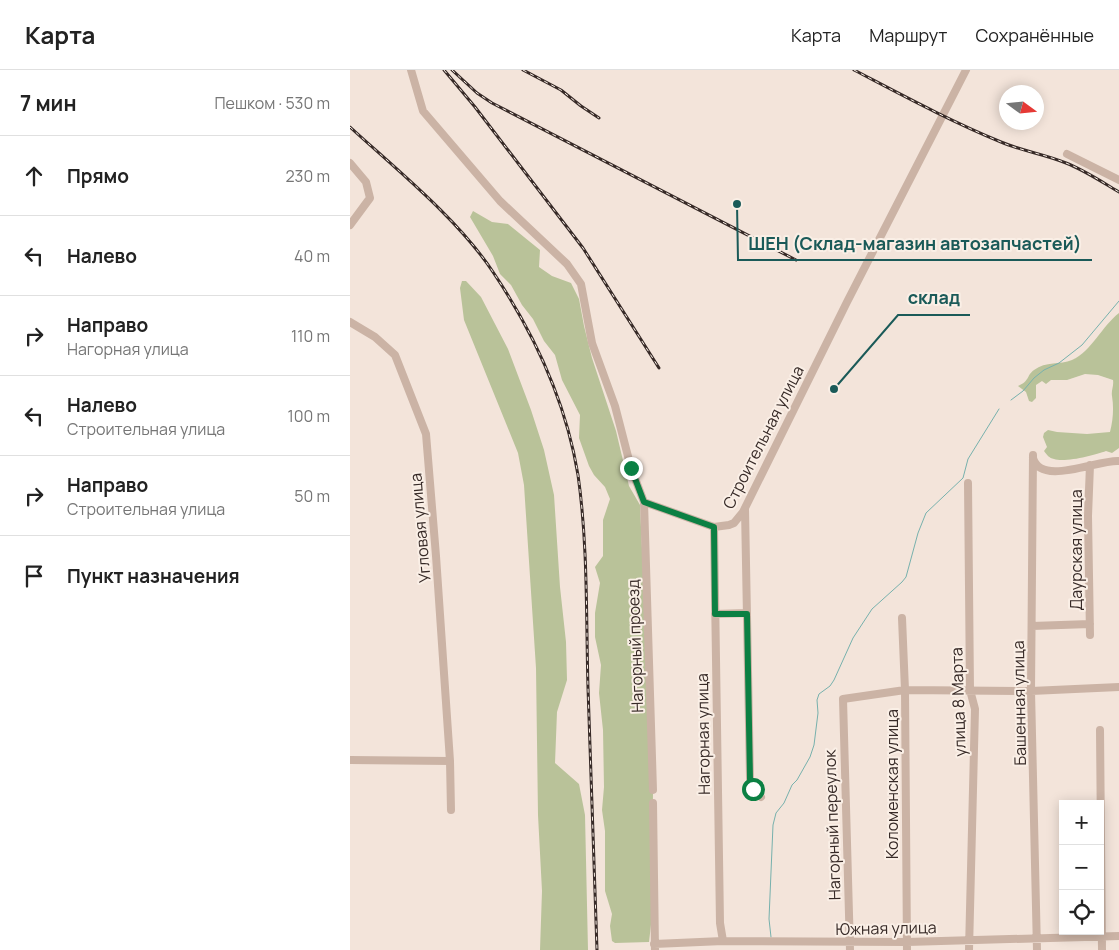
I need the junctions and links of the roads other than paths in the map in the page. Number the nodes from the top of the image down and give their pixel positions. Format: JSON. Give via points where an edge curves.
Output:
{"nodes":[{"id":1,"x":412,"y":70,"type":"edge"},
{"id":2,"x":966,"y":70,"type":"edge"},
{"id":3,"x":1067,"y":154,"type":"dead end"},
{"id":4,"x":350,"y":163,"type":"edge"},
{"id":5,"x":1119,"y":180,"type":"edge"},
{"id":6,"x":350,"y":225,"type":"edge"},
{"id":7,"x":350,"y":322,"type":"edge"},
{"id":8,"x":1119,"y":461,"type":"edge"},
{"id":9,"x":1090,"y":465,"type":"junction"},
{"id":10,"x":968,"y":483,"type":"dead end"},
{"id":11,"x":644,"y":502,"type":"junction"},
{"id":12,"x":745,"y":509,"type":"junction"},
{"id":13,"x":714,"y":527,"type":"junction"},
{"id":14,"x":715,"y":614,"type":"junction"},
{"id":15,"x":747,"y":614,"type":"junction"},
{"id":16,"x":902,"y":618,"type":"dead end"},
{"id":17,"x":1090,"y":624,"type":"junction"},
{"id":18,"x":1032,"y":626,"type":"junction"},
{"id":19,"x":1090,"y":635,"type":"dead end"},
{"id":20,"x":1119,"y":687,"type":"edge"},
{"id":21,"x":905,"y":690,"type":"junction"},
{"id":22,"x":970,"y":690,"type":"junction"},
{"id":23,"x":1032,"y":691,"type":"junction"},
{"id":24,"x":1100,"y":730,"type":"dead end"},
{"id":25,"x":350,"y":760,"type":"edge"},
{"id":26,"x":450,"y":761,"type":"junction"},
{"id":27,"x":653,"y":790,"type":"dead end"},
{"id":28,"x":761,"y":796,"type":"dead end"},
{"id":29,"x":653,"y":803,"type":"dead end"},
{"id":30,"x":452,"y":810,"type":"dead end"},
{"id":31,"x":1119,"y":936,"type":"edge"},
{"id":32,"x":1102,"y":937,"type":"junction"},
{"id":33,"x":1037,"y":939,"type":"junction"},
{"id":34,"x":969,"y":940,"type":"junction"},
{"id":35,"x":779,"y":942,"type":"junction"},
{"id":36,"x":728,"y":944,"type":"edge"},
{"id":37,"x":907,"y":946,"type":"edge"},
{"id":38,"x":655,"y":947,"type":"edge"},
{"id":39,"x":850,"y":947,"type":"edge"},
{"id":40,"x":775,"y":950,"type":"edge"},
{"id":41,"x":969,"y":950,"type":"edge"},
{"id":42,"x":1037,"y":950,"type":"edge"},
{"id":43,"x":1102,"y":950,"type":"edge"}],
"edges":[{"from":1,"to":11,"type":"street","via":[[423,111],[500,201],[567,264],[581,284],[592,343]]},
{"from":2,"to":12,"type":"street","name":"Строительная улица"},
{"from":3,"to":5,"type":"street"},
{"from":4,"to":6,"type":"street","via":[[366,182],[370,198]]},
{"from":7,"to":26,"type":"street","name":"Угловая улица","via":[[375,337],[394,355],[426,434]]},
{"from":8,"to":9,"type":"street"},
{"from":9,"to":17,"type":"street","name":"Даурская улица"},
{"from":9,"to":18,"type":"street","name":"Башенная улица","via":[[1054,472],[1037,465],[1032,455]]},
{"from":10,"to":22,"type":"street","name":"улица 8 Марта"},
{"from":11,"to":13,"type":"street","name":"Строительная улица"},
{"from":11,"to":27,"type":"street","name":"Нагорный проезд"},
{"from":12,"to":13,"type":"street","name":"Строительная улица","via":[[734,523]]},
{"from":12,"to":15,"type":"street"},
{"from":13,"to":14,"type":"street","name":"Нагорная улица"},
{"from":14,"to":15,"type":"street"},
{"from":14,"to":36,"type":"street","name":"Нагорная улица","via":[[720,923]]},
{"from":15,"to":28,"type":"street","via":[[750,779],[753,789]]},
{"from":16,"to":21,"type":"street","name":"Коломенская улица"},
{"from":17,"to":18,"type":"street"},
{"from":17,"to":19,"type":"street","name":"Даурская улица"},
{"from":18,"to":23,"type":"street","name":"Башенная улица"},
{"from":20,"to":23,"type":"street"},
{"from":21,"to":22,"type":"street"},
{"from":21,"to":37,"type":"street","name":"Коломенская улица"},
{"from":21,"to":39,"type":"street","name":"Нагорный переулок","via":[[843,699]]},
{"from":22,"to":23,"type":"street"},
{"from":22,"to":34,"type":"street","name":"улица 8 Марта","via":[[976,709]]},
{"from":23,"to":33,"type":"street","name":"Башенная улица"},
{"from":24,"to":32,"type":"street"},
{"from":25,"to":26,"type":"street"},
{"from":26,"to":30,"type":"street","name":"Угловая улица"},
{"from":29,"to":38,"type":"street"},
{"from":31,"to":32,"type":"street","name":"Южная улица"},
{"from":32,"to":33,"type":"street","name":"Южная улица"},
{"from":32,"to":43,"type":"street"},
{"from":33,"to":34,"type":"street","name":"Южная улица"},
{"from":33,"to":42,"type":"street","name":"Башенная улица"},
{"from":34,"to":37,"type":"street","name":"Южная улица"},
{"from":34,"to":41,"type":"street","name":"улица 8 Марта"},
{"from":35,"to":36,"type":"street","name":"Южная улица"},
{"from":35,"to":39,"type":"street","name":"Южная улица"},
{"from":35,"to":40,"type":"street"},
{"from":36,"to":38,"type":"street","name":"Южная улица"},
{"from":37,"to":39,"type":"street","name":"Южная улица"}]}
